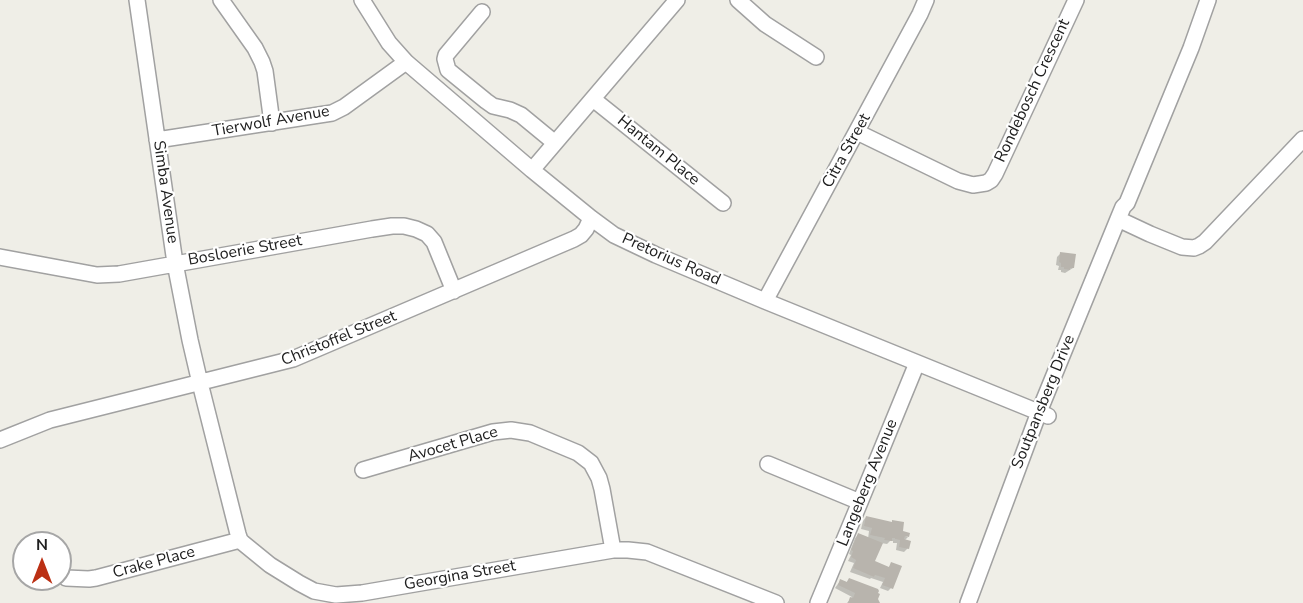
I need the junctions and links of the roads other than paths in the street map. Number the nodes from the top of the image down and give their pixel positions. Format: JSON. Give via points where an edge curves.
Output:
{"nodes":[{"id":1,"x":140,"y":0,"type":"edge"},
{"id":2,"x":221,"y":0,"type":"edge"},
{"id":3,"x":362,"y":0,"type":"edge"},
{"id":4,"x":677,"y":0,"type":"edge"},
{"id":5,"x":738,"y":0,"type":"edge"},
{"id":6,"x":926,"y":0,"type":"edge"},
{"id":7,"x":1076,"y":0,"type":"edge"},
{"id":8,"x":1208,"y":0,"type":"edge"},
{"id":9,"x":482,"y":12,"type":"dead end"},
{"id":10,"x":816,"y":57,"type":"dead end"},
{"id":11,"x":406,"y":62,"type":"junction"},
{"id":12,"x":593,"y":99,"type":"junction"},
{"id":13,"x":272,"y":123,"type":"junction"},
{"id":14,"x":857,"y":132,"type":"junction"},
{"id":15,"x":1303,"y":139,"type":"edge"},
{"id":16,"x":157,"y":140,"type":"junction"},
{"id":17,"x":555,"y":143,"type":"junction"},
{"id":18,"x":532,"y":170,"type":"junction"},
{"id":19,"x":723,"y":203,"type":"dead end"},
{"id":20,"x":591,"y":218,"type":"junction"},
{"id":21,"x":1121,"y":220,"type":"junction"},
{"id":22,"x":0,"y":257,"type":"edge"},
{"id":23,"x":176,"y":264,"type":"junction"},
{"id":24,"x":454,"y":291,"type":"junction"},
{"id":25,"x":765,"y":301,"type":"junction"},
{"id":26,"x":917,"y":363,"type":"junction"},
{"id":27,"x":200,"y":383,"type":"junction"},
{"id":28,"x":1043,"y":414,"type":"junction"},
{"id":29,"x":0,"y":440,"type":"edge"},
{"id":30,"x":768,"y":464,"type":"dead end"},
{"id":31,"x":363,"y":471,"type":"dead end"},
{"id":32,"x":860,"y":502,"type":"junction"},
{"id":33,"x":240,"y":540,"type":"junction"},
{"id":34,"x":613,"y":550,"type":"junction"},
{"id":35,"x":72,"y":578,"type":"edge"},
{"id":36,"x":776,"y":603,"type":"edge"},
{"id":37,"x":818,"y":603,"type":"edge"},
{"id":38,"x":968,"y":603,"type":"edge"},
{"id":39,"x":976,"y":603,"type":"edge"}],
"edges":[{"from":1,"to":16,"type":"street","name":"Simba Avenue"},
{"from":2,"to":13,"type":"street","via":[[262,62]]},
{"from":3,"to":11,"type":"street","name":"Pretorius Road"},
{"from":4,"to":12,"type":"street"},
{"from":5,"to":10,"type":"street","via":[[765,24]]},
{"from":6,"to":14,"type":"street","name":"Citra Street"},
{"from":7,"to":14,"type":"street","name":"Rondebosch Crescent","via":[[991,180],[973,185],[958,181]]},
{"from":8,"to":21,"type":"street","name":"Soutpansberg Drive"},
{"from":9,"to":17,"type":"street","via":[[446,55],[448,70],[493,106],[518,113]]},
{"from":11,"to":13,"type":"street","name":"Tierwolf Avenue","via":[[337,111]]},
{"from":11,"to":18,"type":"street","name":"Pretorius Road"},
{"from":12,"to":17,"type":"street"},
{"from":12,"to":19,"type":"street","name":"Hantam Place"},
{"from":13,"to":16,"type":"street","name":"Tierwolf Avenue"},
{"from":14,"to":25,"type":"street","name":"Citra Street"},
{"from":15,"to":21,"type":"street","via":[[1199,246],[1182,247]]},
{"from":16,"to":23,"type":"street","name":"Simba Avenue"},
{"from":17,"to":18,"type":"street"},
{"from":18,"to":20,"type":"street","name":"Pretorius Road"},
{"from":20,"to":24,"type":"street","name":"Christoffel Street","via":[[586,229],[574,239]]},
{"from":20,"to":25,"type":"street","name":"Pretorius Road","via":[[624,240]]},
{"from":21,"to":28,"type":"street","name":"Soutpansberg Drive"},
{"from":22,"to":23,"type":"street","name":"Bosloerie Street","via":[[97,275]]},
{"from":23,"to":24,"type":"street","name":"Bosloerie Street","via":[[404,225],[427,234],[434,243]]},
{"from":23,"to":27,"type":"street","name":"Simba Avenue"},
{"from":24,"to":27,"type":"street","name":"Christoffel Street","via":[[293,359]]},
{"from":25,"to":26,"type":"street","name":"Pretorius Road"},
{"from":26,"to":28,"type":"street","name":"Pretorius Road"},
{"from":26,"to":32,"type":"street","name":"Langeberg Avenue"},
{"from":27,"to":29,"type":"street","name":"Christoffel Street","via":[[50,420]]},
{"from":27,"to":33,"type":"street"},
{"from":28,"to":38,"type":"street","name":"Soutpansberg Drive"},
{"from":28,"to":39,"type":"street","name":"Soutpansberg Drive"},
{"from":30,"to":32,"type":"street"},
{"from":31,"to":34,"type":"street","name":"Avocet Place","via":[[493,432],[530,433],[578,453],[591,463],[599,478]]},
{"from":32,"to":37,"type":"street","name":"Langeberg Avenue"},
{"from":33,"to":34,"type":"street","name":"Georgina Street","via":[[299,583],[336,595]]},
{"from":33,"to":35,"type":"street","name":"Crake Place","via":[[96,578]]},
{"from":34,"to":36,"type":"street","name":"Georgina Street","via":[[647,552]]}]}
